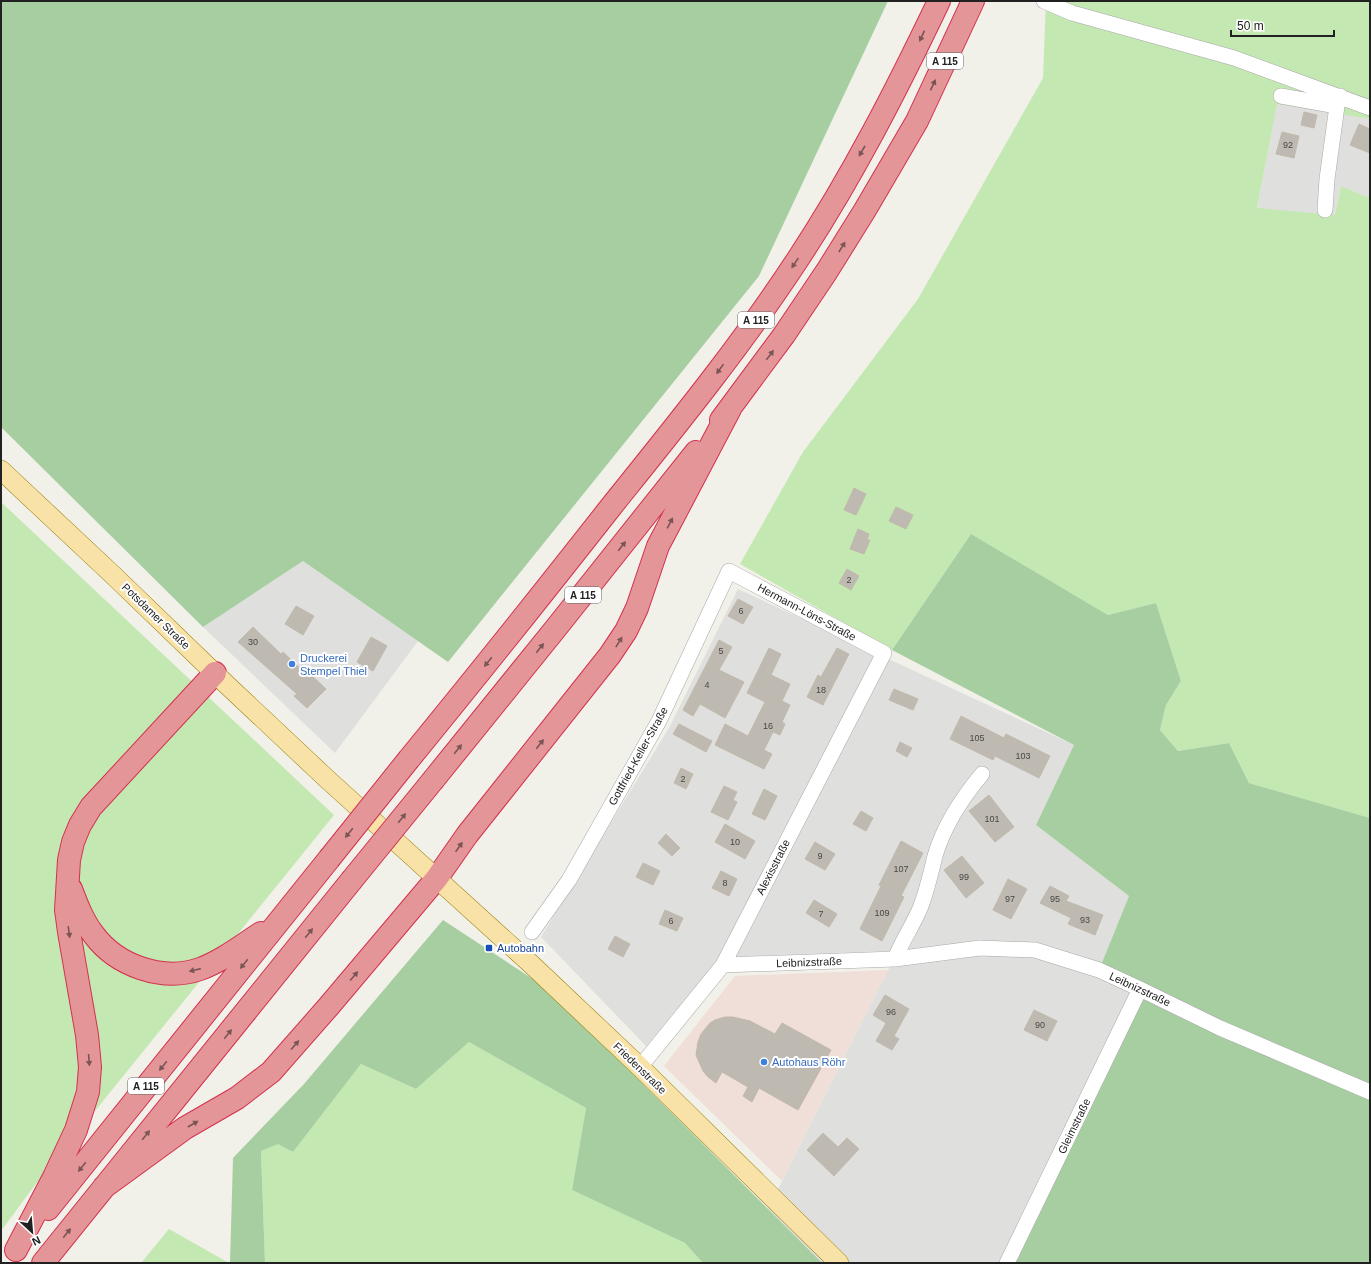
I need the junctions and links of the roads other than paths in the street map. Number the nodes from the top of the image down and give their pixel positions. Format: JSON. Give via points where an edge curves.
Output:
{"nodes":[{"id":1,"x":938,"y":1,"type":"edge"},
{"id":2,"x":973,"y":1,"type":"edge"},
{"id":3,"x":1044,"y":1,"type":"edge"},
{"id":4,"x":1281,"y":96,"type":"dead end"},
{"id":5,"x":1339,"y":101,"type":"junction"},
{"id":6,"x":1370,"y":108,"type":"edge"},
{"id":7,"x":1325,"y":210,"type":"dead end"},
{"id":8,"x":730,"y":409,"type":"junction"},
{"id":9,"x":1,"y":470,"type":"edge"},
{"id":10,"x":729,"y":572,"type":"joint"},
{"id":11,"x":884,"y":653,"type":"joint"},
{"id":12,"x":215,"y":673,"type":"junction"},
{"id":13,"x":311,"y":763,"type":"joint"},
{"id":14,"x":982,"y":774,"type":"dead end"},
{"id":15,"x":437,"y":878,"type":"junction"},
{"id":16,"x":67,"y":879,"type":"junction"},
{"id":17,"x":277,"y":923,"type":"junction"},
{"id":18,"x":532,"y":932,"type":"dead end"},
{"id":19,"x":895,"y":958,"type":"junction"},
{"id":20,"x":723,"y":965,"type":"junction"},
{"id":21,"x":1140,"y":989,"type":"junction"},
{"id":22,"x":640,"y":1067,"type":"junction"},
{"id":23,"x":1370,"y":1092,"type":"edge"},
{"id":24,"x":104,"y":1187,"type":"junction"},
{"id":25,"x":10,"y":1256,"type":"edge"},
{"id":26,"x":43,"y":1263,"type":"edge"},
{"id":27,"x":839,"y":1263,"type":"edge"},
{"id":28,"x":1007,"y":1263,"type":"edge"}],
"edges":[{"from":1,"to":17,"type":"highway","number":"A 115","one_way":true,"bridge":true,"via":[[910,62],[799,258],[713,379]]},
{"from":8,"to":2,"type":"highway","number":"A 115","one_way":true,"via":[[784,335],[865,210],[917,121]]},
{"from":3,"to":5,"type":"street","via":[[1072,13],[1234,58]]},
{"from":4,"to":5,"type":"street"},
{"from":5,"to":6,"type":"street"},
{"from":5,"to":7,"type":"street"},
{"from":15,"to":8,"type":"highway","one_way":true,"via":[[467,836],[610,656],[622,637],[637,608],[658,546]]},
{"from":24,"to":8,"type":"highway","number":"A 115","one_way":true,"bridge":true},
{"from":9,"to":12,"type":"main road","name":"Potsdamer Straße"},
{"from":10,"to":11,"type":"street","name":"Hermann-Löns-Straße"},
{"from":10,"to":18,"type":"street","name":"Gottfried-Keller-Straße","via":[[659,721],[569,880]]},
{"from":11,"to":20,"type":"street","name":"Alexisstraße"},
{"from":12,"to":13,"type":"main road","name":"Potsdamer Straße"},
{"from":12,"to":16,"type":"highway","via":[[91,808],[73,842]]},
{"from":13,"to":15,"type":"main road","name":"Friedenstraße"},
{"from":14,"to":19,"type":"street","via":[[967,791],[941,839],[920,907]]},
{"from":15,"to":22,"type":"main road","name":"Friedenstraße"},
{"from":24,"to":15,"type":"highway","one_way":true,"via":[[185,1128],[237,1098],[271,1072]]},
{"from":17,"to":16,"type":"highway","one_way":true,"via":[[216,962],[199,969],[165,973],[149,971],[119,958],[106,949],[84,920]]},
{"from":16,"to":25,"type":"highway","one_way":true,"via":[[68,932],[87,1035],[90,1067],[88,1092],[76,1130],[54,1177]]},
{"from":17,"to":25,"type":"highway","number":"A 115","one_way":true},
{"from":19,"to":20,"type":"street","name":"Leibnizstraße"},
{"from":19,"to":21,"type":"street","name":"Leibnizstraße","via":[[980,948],[1035,950],[1099,970]]},
{"from":20,"to":22,"type":"street","name":"Alexisstraße"},
{"from":21,"to":23,"type":"street","name":"Leibnizstraße","via":[[1220,1028]]},
{"from":21,"to":28,"type":"street","name":"Gleimstraße"},
{"from":22,"to":27,"type":"main road","name":"Friedenstraße"},
{"from":26,"to":24,"type":"highway","number":"A 115","one_way":true}]}
